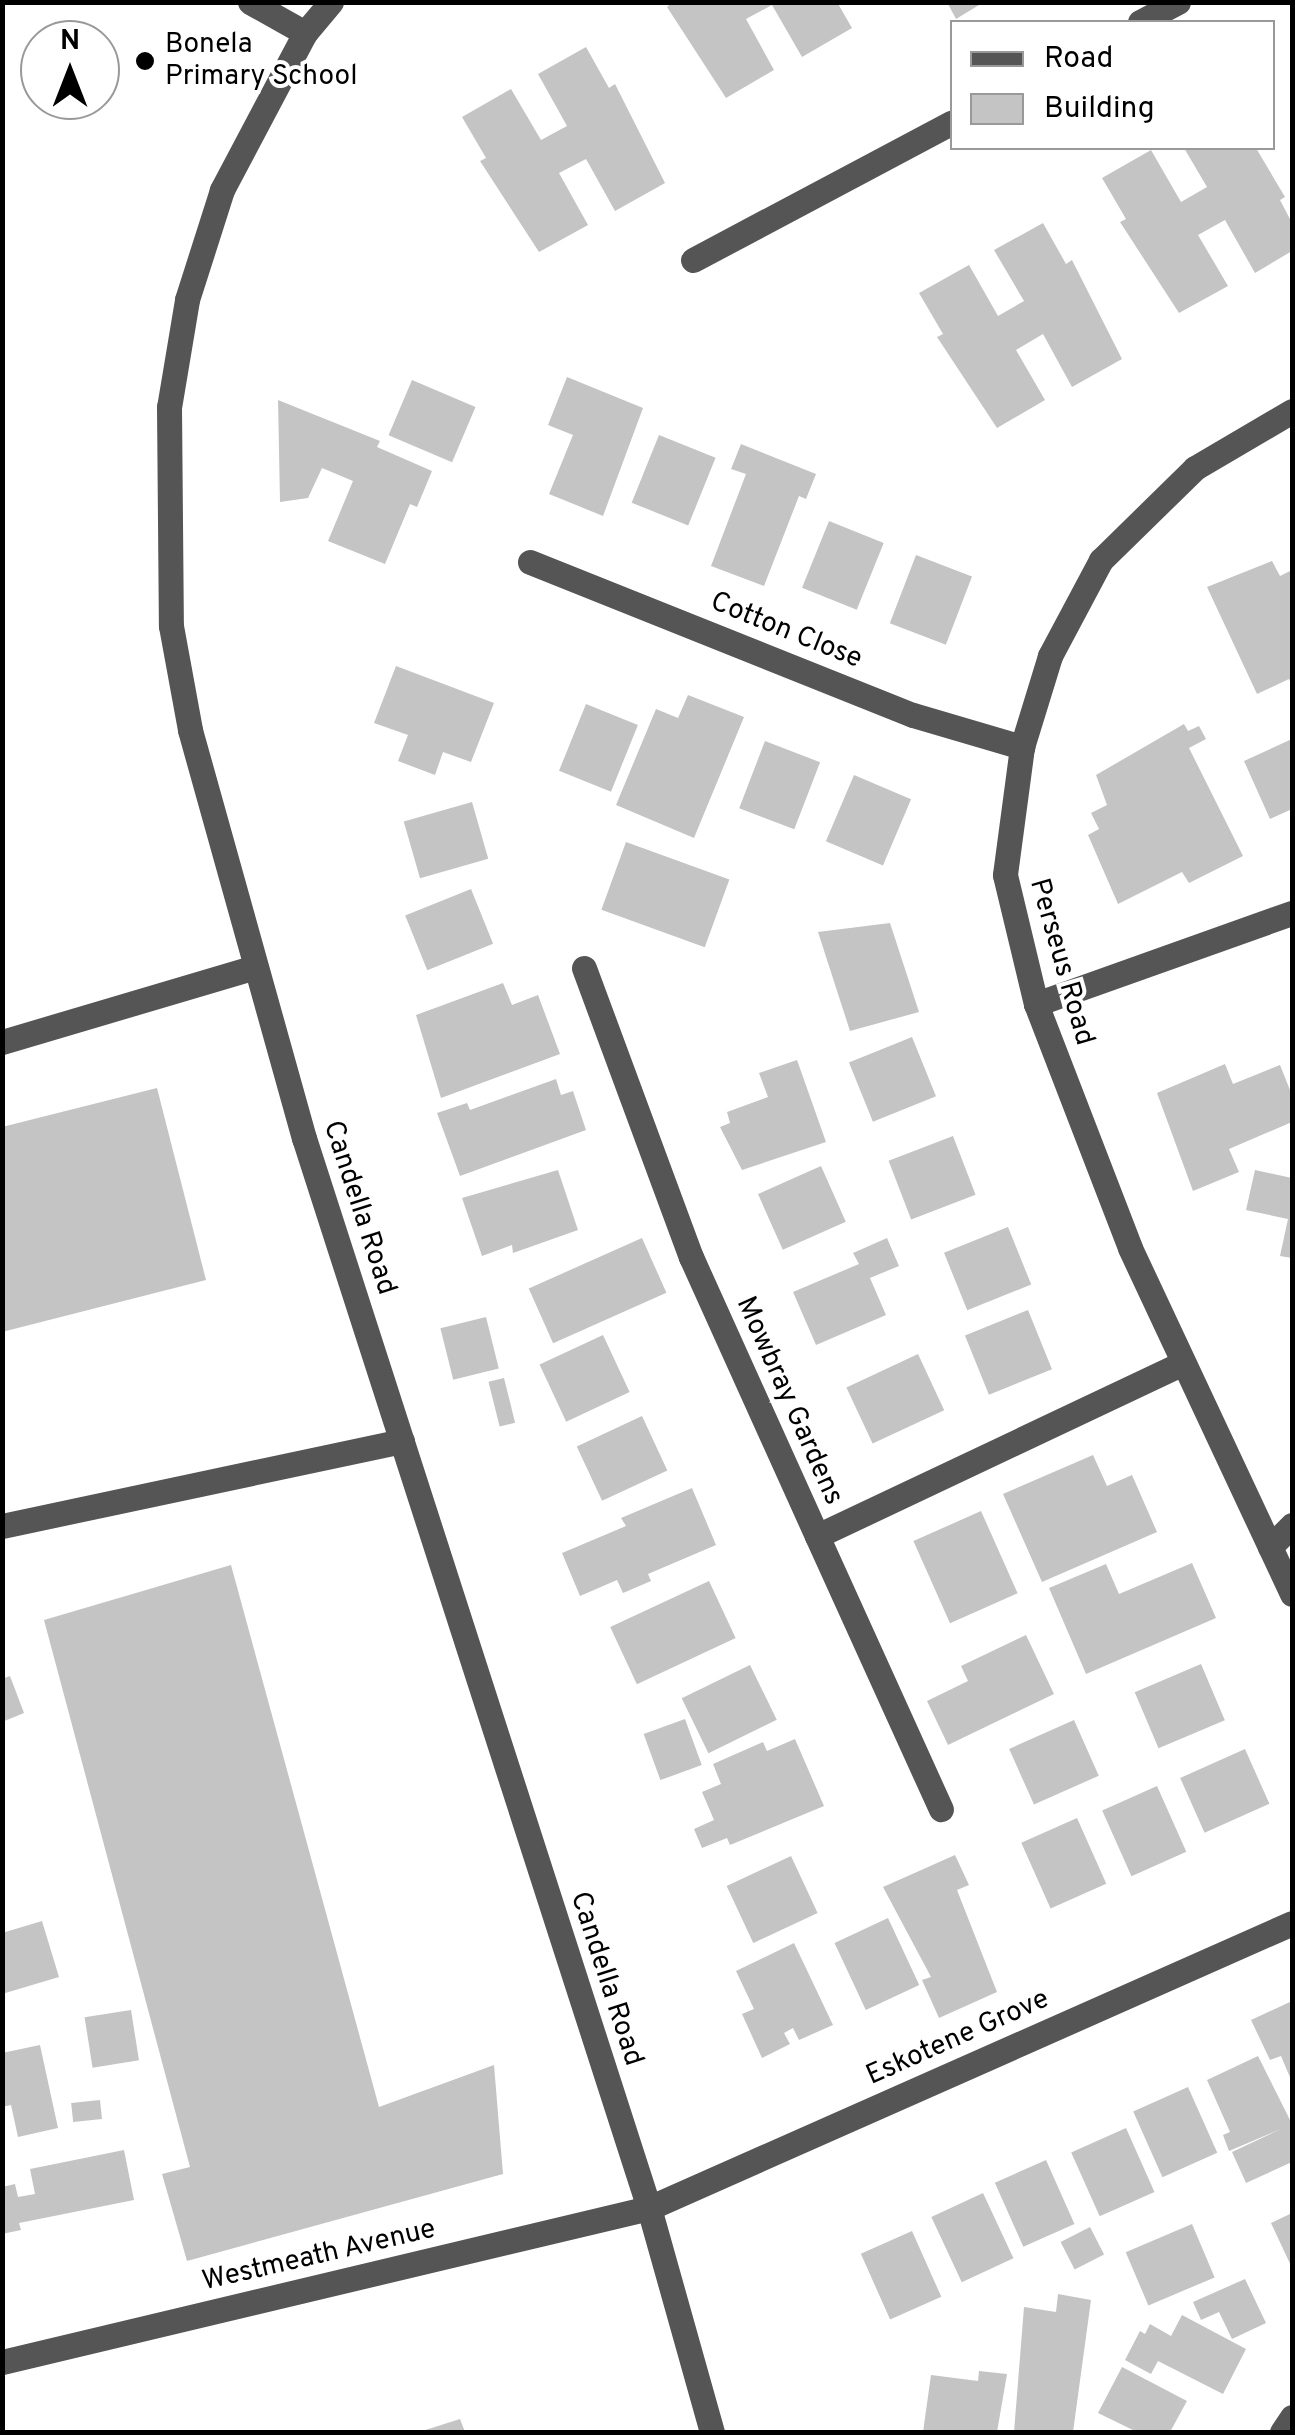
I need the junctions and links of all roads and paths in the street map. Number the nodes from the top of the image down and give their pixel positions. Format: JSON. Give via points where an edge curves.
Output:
{"nodes":[{"id":1,"x":250,"y":2,"type":"edge"},
{"id":2,"x":331,"y":2,"type":"edge"},
{"id":3,"x":1178,"y":2,"type":"edge"},
{"id":4,"x":1144,"y":20,"type":"edge"},
{"id":5,"x":305,"y":33,"type":"junction"},
{"id":6,"x":950,"y":123,"type":"edge"},
{"id":7,"x":693,"y":260,"type":"dead end"},
{"id":8,"x":1292,"y":411,"type":"edge"},
{"id":9,"x":530,"y":562,"type":"dead end"},
{"id":10,"x":1022,"y":747,"type":"junction"},
{"id":11,"x":1292,"y":913,"type":"edge"},
{"id":12,"x":255,"y":967,"type":"junction"},
{"id":13,"x":584,"y":968,"type":"dead end"},
{"id":14,"x":1036,"y":1004,"type":"junction"},
{"id":15,"x":2,"y":1042,"type":"edge"},
{"id":16,"x":1183,"y":1363,"type":"junction"},
{"id":17,"x":402,"y":1441,"type":"junction"},
{"id":18,"x":1292,"y":1524,"type":"edge"},
{"id":19,"x":2,"y":1526,"type":"edge"},
{"id":20,"x":817,"y":1536,"type":"junction"},
{"id":21,"x":1270,"y":1547,"type":"junction"},
{"id":22,"x":1292,"y":1594,"type":"edge"},
{"id":23,"x":940,"y":1809,"type":"dead end"},
{"id":24,"x":1292,"y":1923,"type":"edge"},
{"id":25,"x":648,"y":2208,"type":"junction"},
{"id":26,"x":2,"y":2362,"type":"edge"},
{"id":27,"x":1292,"y":2416,"type":"edge"},
{"id":28,"x":712,"y":2432,"type":"edge"},
{"id":29,"x":1282,"y":2432,"type":"edge"}],
"edges":[{"from":1,"to":5,"type":"street"},
{"from":2,"to":5,"type":"street","name":"Candella Road"},
{"from":3,"to":4,"type":"street"},
{"from":5,"to":12,"type":"street","name":"Candella Road","via":[[222,190],[188,300],[169,408],[171,626],[190,730]]},
{"from":6,"to":7,"type":"street"},
{"from":8,"to":10,"type":"street","name":"Perseus Road","via":[[1195,468],[1101,560],[1050,656]]},
{"from":9,"to":10,"type":"street","name":"Cotton Close","via":[[913,716]]},
{"from":10,"to":14,"type":"street","name":"Perseus Road","via":[[1005,875]]},
{"from":11,"to":14,"type":"street"},
{"from":12,"to":15,"type":"street"},
{"from":12,"to":17,"type":"street","name":"Candella Road"},
{"from":13,"to":20,"type":"street","name":"Mowbray Gardens","via":[[691,1258]]},
{"from":14,"to":16,"type":"street","name":"Perseus Road","via":[[1130,1248]]},
{"from":16,"to":20,"type":"street","name":"Mowbray Gardens"},
{"from":16,"to":21,"type":"street","name":"Perseus Road"},
{"from":17,"to":19,"type":"street"},
{"from":17,"to":25,"type":"street","name":"Candella Road"},
{"from":18,"to":21,"type":"street"},
{"from":20,"to":23,"type":"street"},
{"from":21,"to":22,"type":"street","name":"Perseus Road"},
{"from":24,"to":25,"type":"street","name":"Eskotene Grove"},
{"from":25,"to":26,"type":"street","name":"Westmeath Avenue"},
{"from":25,"to":28,"type":"street","name":"Candella Road"},
{"from":27,"to":29,"type":"street"}]}
